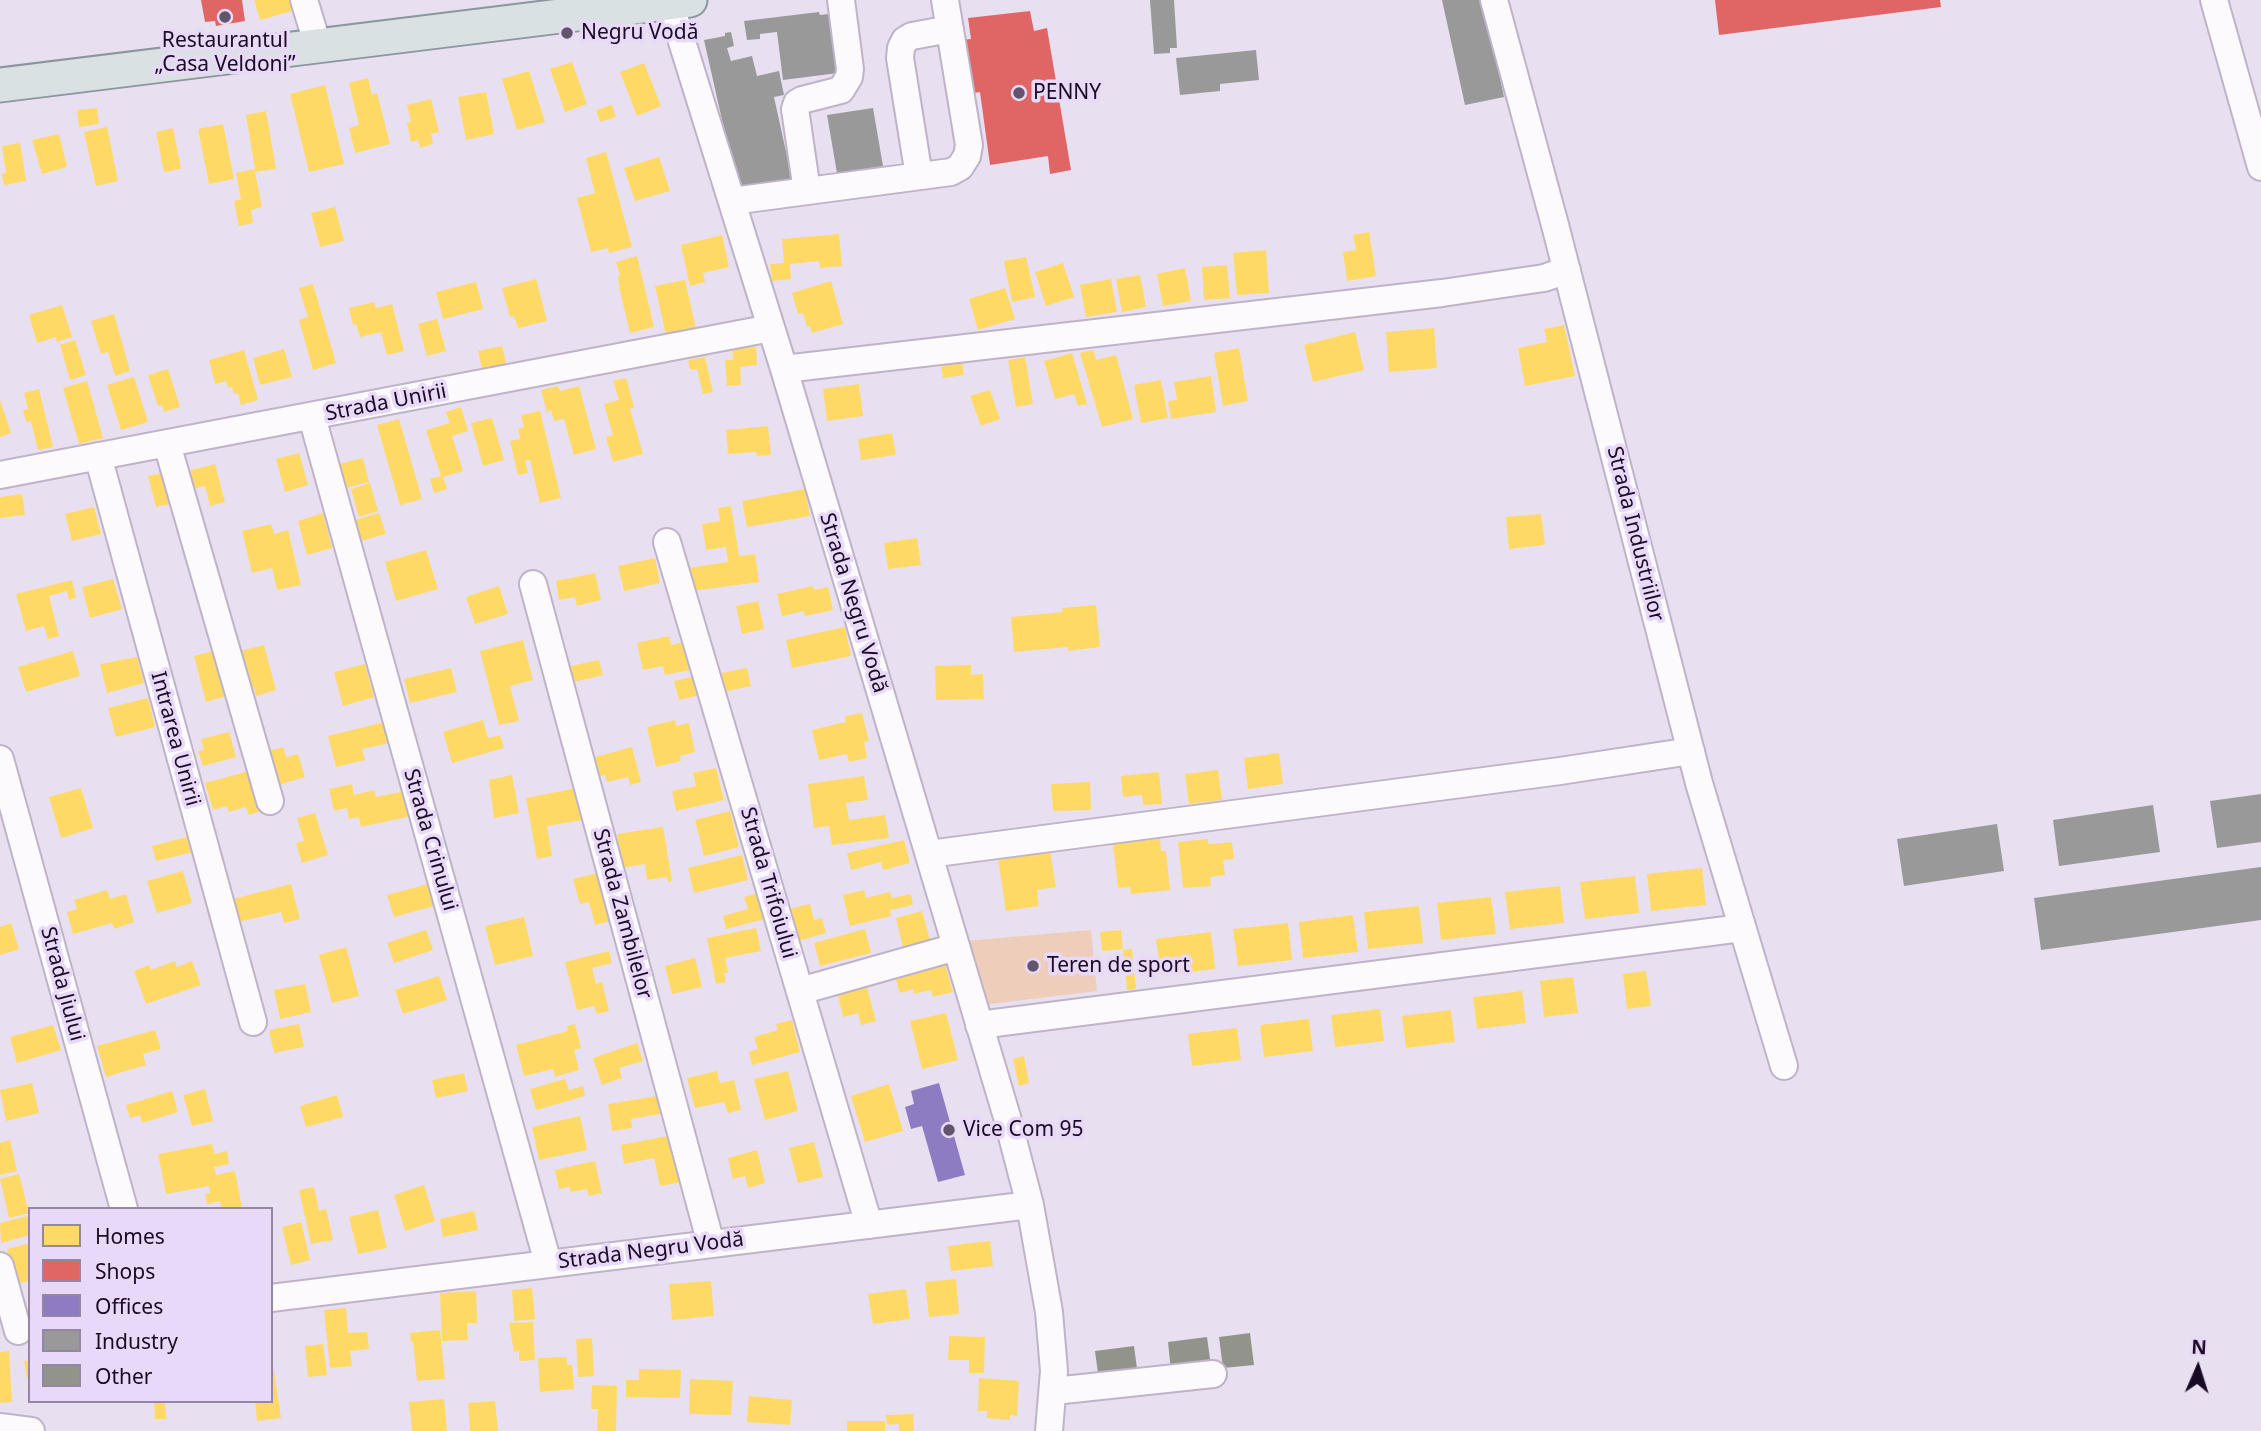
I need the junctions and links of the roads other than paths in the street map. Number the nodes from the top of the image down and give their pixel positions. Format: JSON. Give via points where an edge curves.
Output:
{"nodes":[{"id":1,"x":304,"y":0,"type":"edge"},
{"id":2,"x":841,"y":0,"type":"edge"},
{"id":3,"x":945,"y":0,"type":"edge"},
{"id":4,"x":1494,"y":0,"type":"edge"},
{"id":5,"x":2214,"y":0,"type":"edge"},
{"id":6,"x":676,"y":1,"type":"edge"},
{"id":7,"x":950,"y":29,"type":"junction"},
{"id":8,"x":317,"y":46,"type":"junction"},
{"id":9,"x":0,"y":85,"type":"edge"},
{"id":10,"x":2261,"y":167,"type":"edge"},
{"id":11,"x":919,"y":176,"type":"junction"},
{"id":12,"x":807,"y":191,"type":"junction"},
{"id":13,"x":732,"y":201,"type":"junction"},
{"id":14,"x":1567,"y":270,"type":"junction"},
{"id":15,"x":771,"y":328,"type":"junction"},
{"id":16,"x":784,"y":369,"type":"junction"},
{"id":17,"x":312,"y":417,"type":"junction"},
{"id":18,"x":167,"y":443,"type":"junction"},
{"id":19,"x":98,"y":456,"type":"junction"},
{"id":20,"x":0,"y":475,"type":"edge"},
{"id":21,"x":667,"y":542,"type":"dead end"},
{"id":22,"x":533,"y":584,"type":"dead end"},
{"id":23,"x":1691,"y":751,"type":"junction"},
{"id":24,"x":0,"y":759,"type":"edge"},
{"id":25,"x":270,"y":802,"type":"dead end"},
{"id":26,"x":929,"y":854,"type":"junction"},
{"id":27,"x":1742,"y":928,"type":"junction"},
{"id":28,"x":956,"y":947,"type":"junction"},
{"id":29,"x":800,"y":991,"type":"junction"},
{"id":30,"x":253,"y":1022,"type":"dead end"},
{"id":31,"x":979,"y":1025,"type":"junction"},
{"id":32,"x":1784,"y":1066,"type":"dead end"},
{"id":33,"x":1030,"y":1205,"type":"junction"},
{"id":34,"x":123,"y":1207,"type":"edge"},
{"id":35,"x":869,"y":1225,"type":"junction"},
{"id":36,"x":711,"y":1244,"type":"junction"},
{"id":37,"x":548,"y":1262,"type":"junction"},
{"id":38,"x":0,"y":1266,"type":"edge"},
{"id":39,"x":273,"y":1298,"type":"edge"},
{"id":40,"x":16,"y":1332,"type":"edge"},
{"id":41,"x":1213,"y":1374,"type":"dead end"},
{"id":42,"x":1054,"y":1391,"type":"junction"},
{"id":43,"x":0,"y":1427,"type":"edge"},
{"id":44,"x":31,"y":1431,"type":"edge"},
{"id":45,"x":1049,"y":1431,"type":"edge"}],
"edges":[{"from":1,"to":8,"type":"street"},
{"from":2,"to":12,"type":"street","via":[[849,77],[841,90],[802,100],[795,109]]},
{"from":3,"to":7,"type":"street"},
{"from":4,"to":14,"type":"street","name":"Strada Industriilor"},
{"from":5,"to":10,"type":"street"},
{"from":6,"to":8,"type":"main road"},
{"from":6,"to":13,"type":"street","name":"Strada Negru Vodă"},
{"from":7,"to":11,"type":"street","via":[[967,156],[951,172]]},
{"from":7,"to":11,"type":"street","via":[[912,36],[901,48]]},
{"from":8,"to":9,"type":"main road"},
{"from":11,"to":12,"type":"street"},
{"from":12,"to":13,"type":"street"},
{"from":13,"to":15,"type":"street","name":"Strada Negru Vodă"},
{"from":14,"to":16,"type":"street","via":[[1466,290]]},
{"from":14,"to":23,"type":"street","name":"Strada Industriilor"},
{"from":15,"to":16,"type":"street","name":"Strada Negru Vodă"},
{"from":15,"to":17,"type":"street","name":"Strada Unirii"},
{"from":16,"to":26,"type":"street","name":"Strada Negru Vodă"},
{"from":17,"to":18,"type":"street","name":"Strada Unirii"},
{"from":17,"to":37,"type":"street","name":"Strada Crinului"},
{"from":18,"to":19,"type":"street","name":"Strada Unirii"},
{"from":18,"to":25,"type":"street"},
{"from":19,"to":20,"type":"street","name":"Strada Unirii"},
{"from":19,"to":30,"type":"street","name":"Intrarea Unirii"},
{"from":21,"to":29,"type":"street","name":"Strada Trifoiului"},
{"from":22,"to":36,"type":"street","name":"Strada Zambilelor"},
{"from":23,"to":26,"type":"street"},
{"from":23,"to":27,"type":"street","name":"Strada Industriilor"},
{"from":24,"to":34,"type":"street","name":"Strada Jiului"},
{"from":26,"to":28,"type":"street","name":"Strada Negru Vodă"},
{"from":27,"to":31,"type":"street"},
{"from":27,"to":32,"type":"street","name":"Strada Industriilor"},
{"from":28,"to":29,"type":"street"},
{"from":28,"to":31,"type":"street","name":"Strada Negru Vodă"},
{"from":29,"to":35,"type":"street","name":"Strada Trifoiului"},
{"from":31,"to":33,"type":"street","name":"Strada Negru Vodă"},
{"from":33,"to":35,"type":"street","name":"Strada Negru Vodă"},
{"from":33,"to":42,"type":"street","name":"Strada Negru Vodă","via":[[1050,1325]]},
{"from":35,"to":36,"type":"street","name":"Strada Negru Vodă"},
{"from":36,"to":37,"type":"street","name":"Strada Negru Vodă"},
{"from":37,"to":39,"type":"street","name":"Strada Negru Vodă"},
{"from":38,"to":40,"type":"street"},
{"from":41,"to":42,"type":"street"},
{"from":42,"to":45,"type":"street","name":"Strada Negru Vodă"},
{"from":43,"to":44,"type":"street"}]}
